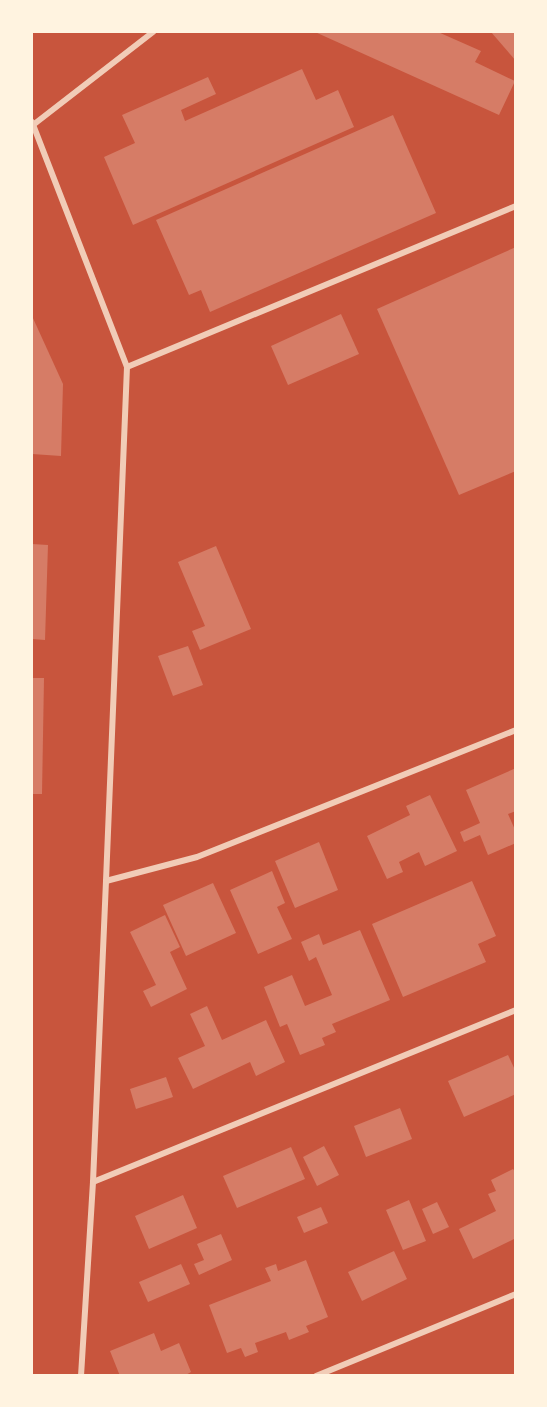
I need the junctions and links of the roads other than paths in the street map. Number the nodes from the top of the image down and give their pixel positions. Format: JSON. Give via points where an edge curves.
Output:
{"nodes":[{"id":1,"x":153,"y":32,"type":"edge"},
{"id":2,"x":32,"y":124,"type":"edge"},
{"id":3,"x":516,"y":206,"type":"edge"},
{"id":4,"x":127,"y":367,"type":"junction"},
{"id":5,"x":516,"y":730,"type":"edge"},
{"id":6,"x":106,"y":881,"type":"junction"},
{"id":7,"x":516,"y":1010,"type":"edge"},
{"id":8,"x":93,"y":1182,"type":"junction"},
{"id":9,"x":516,"y":1294,"type":"edge"},
{"id":10,"x":81,"y":1376,"type":"edge"},
{"id":11,"x":316,"y":1376,"type":"edge"}],
"edges":[{"from":1,"to":2,"type":"street"},
{"from":2,"to":4,"type":"street"},
{"from":3,"to":4,"type":"street"},
{"from":4,"to":6,"type":"street"},
{"from":5,"to":6,"type":"street","via":[[197,857]]},
{"from":6,"to":8,"type":"street"},
{"from":7,"to":8,"type":"street"},
{"from":8,"to":10,"type":"street"},
{"from":9,"to":11,"type":"street"}]}
